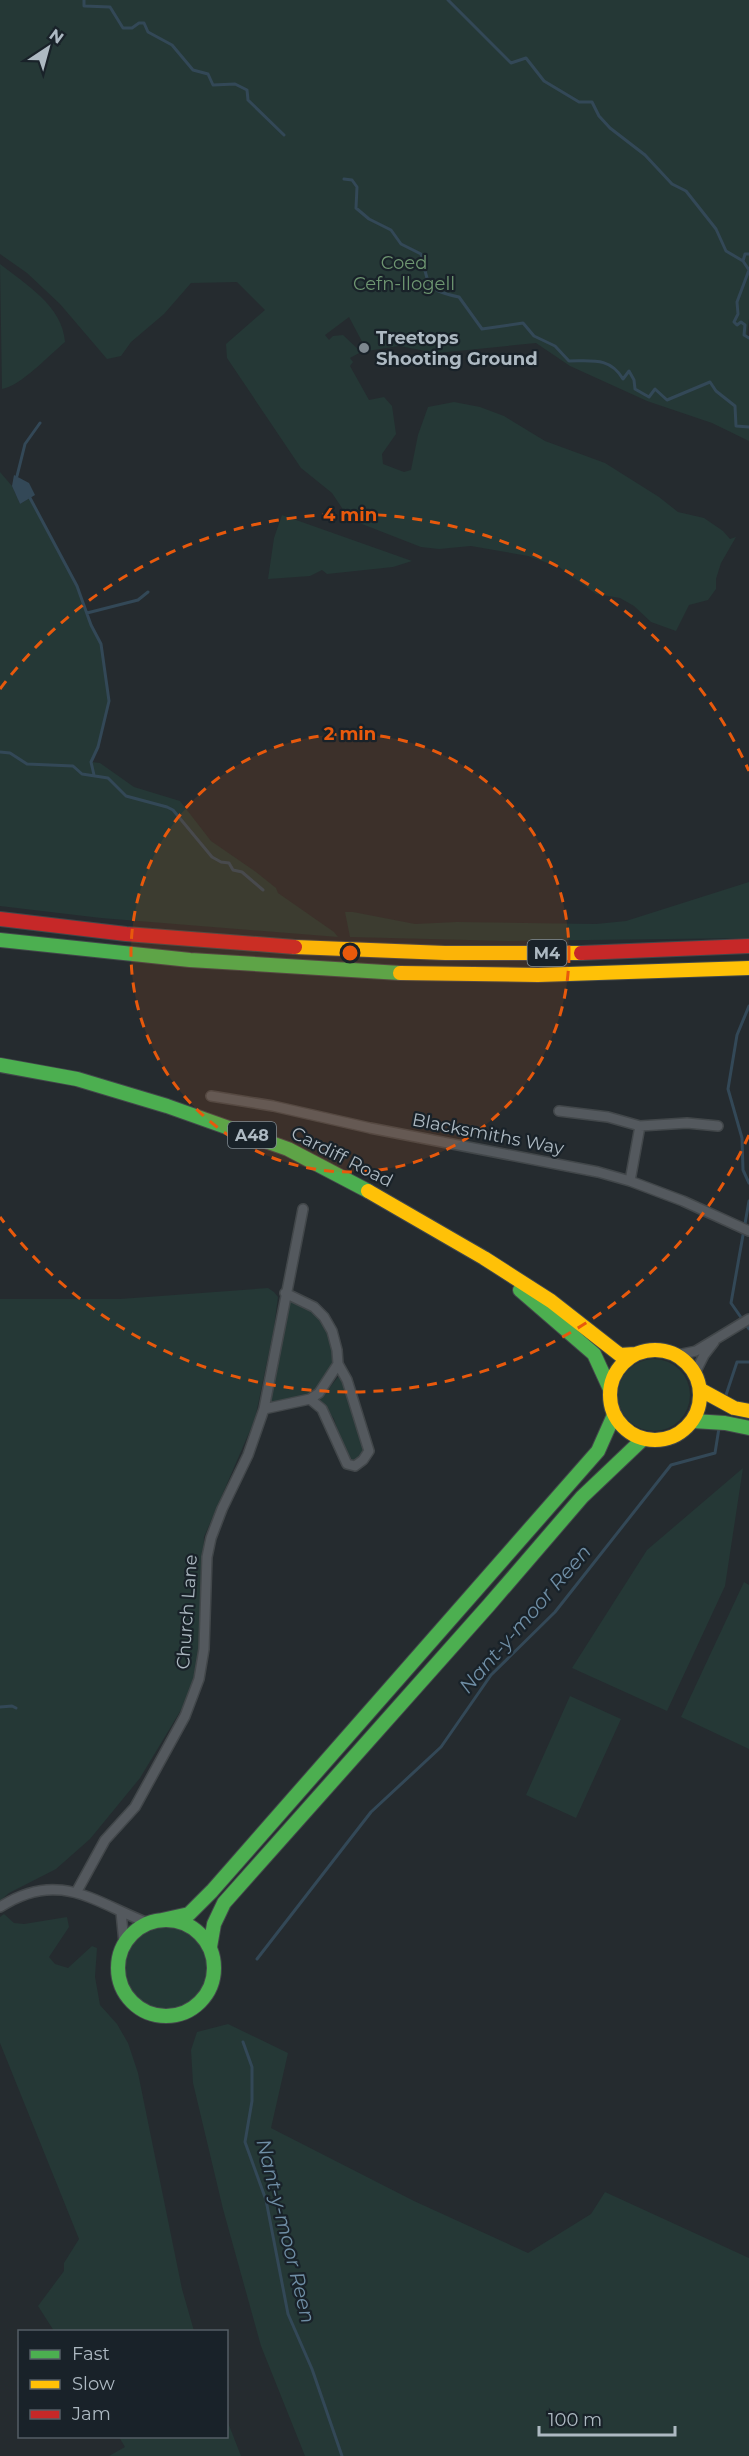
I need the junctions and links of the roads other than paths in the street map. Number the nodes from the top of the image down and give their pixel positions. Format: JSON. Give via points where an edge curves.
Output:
{"nodes":[{"id":1,"x":0,"y":919,"type":"edge"},
{"id":2,"x":0,"y":940,"type":"edge"},
{"id":3,"x":749,"y":946,"type":"edge"},
{"id":4,"x":749,"y":968,"type":"edge"},
{"id":5,"x":0,"y":1065,"type":"edge"},
{"id":6,"x":211,"y":1096,"type":"dead end"},
{"id":7,"x":559,"y":1111,"type":"dead end"},
{"id":8,"x":640,"y":1126,"type":"junction"},
{"id":9,"x":718,"y":1126,"type":"dead end"},
{"id":10,"x":630,"y":1181,"type":"junction"},
{"id":11,"x":303,"y":1209,"type":"dead end"},
{"id":12,"x":749,"y":1232,"type":"edge"},
{"id":13,"x":484,"y":1258,"type":"junction"},
{"id":14,"x":285,"y":1293,"type":"junction"},
{"id":15,"x":749,"y":1319,"type":"edge"},
{"id":16,"x":718,"y":1338,"type":"junction"},
{"id":17,"x":635,"y":1354,"type":"junction"},
{"id":18,"x":677,"y":1355,"type":"junction"},
{"id":19,"x":338,"y":1364,"type":"junction"},
{"id":20,"x":695,"y":1373,"type":"junction"},
{"id":21,"x":610,"y":1389,"type":"junction"},
{"id":22,"x":701,"y":1390,"type":"junction"},
{"id":23,"x":310,"y":1399,"type":"junction"},
{"id":24,"x":264,"y":1409,"type":"junction"},
{"id":25,"x":749,"y":1411,"type":"edge"},
{"id":26,"x":614,"y":1415,"type":"junction"},
{"id":27,"x":693,"y":1421,"type":"junction"},
{"id":28,"x":749,"y":1428,"type":"edge"},
{"id":29,"x":643,"y":1439,"type":"junction"},
{"id":30,"x":77,"y":1891,"type":"junction"},
{"id":31,"x":0,"y":1907,"type":"edge"},
{"id":32,"x":121,"y":1912,"type":"junction"},
{"id":33,"x":162,"y":1920,"type":"junction"},
{"id":34,"x":148,"y":1923,"type":"junction"},
{"id":35,"x":124,"y":1943,"type":"junction"},
{"id":36,"x":210,"y":1947,"type":"junction"}],
"edges":[{"from":1,"to":3,"type":"main road","number":"M4","via":[[176,938],[340,949],[509,954]]},
{"from":2,"to":4,"type":"main road","number":"M4","via":[[181,960],[343,970],[507,975]]},
{"from":5,"to":13,"type":"main road","name":"Cardiff Road","number":"A48","via":[[77,1079],[278,1145],[397,1206]]},
{"from":6,"to":10,"type":"street","name":"Blacksmiths Way"},
{"from":7,"to":8,"type":"street","via":[[608,1117]]},
{"from":8,"to":9,"type":"street"},
{"from":8,"to":10,"type":"street"},
{"from":10,"to":12,"type":"street","name":"Blacksmiths Way"},
{"from":11,"to":14,"type":"street","name":"Church Lane"},
{"from":13,"to":17,"type":"main road","name":"Cardiff Road","number":"A48","via":[[551,1301],[620,1355]]},
{"from":13,"to":21,"type":"main road","name":"Cardiff Road","number":"A48","via":[[594,1354]]},
{"from":14,"to":19,"type":"street","via":[[314,1307],[324,1317],[332,1331]]},
{"from":14,"to":24,"type":"street","name":"Church Lane"},
{"from":15,"to":16,"type":"street"},
{"from":16,"to":18,"type":"street","via":[[696,1351]]},
{"from":16,"to":20,"type":"street"},
{"from":17,"to":18,"type":"main road","via":[[663,1350]]},
{"from":17,"to":21,"type":"main road","via":[[614,1375]]},
{"from":18,"to":20,"type":"main road"},
{"from":19,"to":23,"type":"street","via":[[319,1393]]},
{"from":19,"to":23,"type":"street","via":[[347,1380],[369,1451],[363,1460],[355,1466],[347,1464],[322,1409]]},
{"from":20,"to":22,"type":"main road"},
{"from":21,"to":26,"type":"main road"},
{"from":22,"to":25,"type":"main road","via":[[734,1408]]},
{"from":22,"to":27,"type":"main road","via":[[700,1406]]},
{"from":23,"to":24,"type":"street"},
{"from":24,"to":30,"type":"street","name":"Church Lane","via":[[211,1538],[204,1649],[199,1679],[185,1716],[135,1807],[105,1840]]},
{"from":26,"to":29,"type":"main road","via":[[626,1431]]},
{"from":26,"to":33,"type":"main road","via":[[598,1451],[212,1891],[189,1914]]},
{"from":27,"to":28,"type":"main road"},
{"from":27,"to":29,"type":"main road","via":[[668,1439]]},
{"from":29,"to":36,"type":"main road","via":[[606,1472],[298,1815],[224,1903],[211,1929]]},
{"from":30,"to":31,"type":"street","via":[[51,1889],[13,1899]]},
{"from":30,"to":32,"type":"street"},
{"from":32,"to":34,"type":"street"},
{"from":32,"to":35,"type":"street"},
{"from":33,"to":34,"type":"main road"},
{"from":33,"to":36,"type":"main road","via":[[190,1926]]},
{"from":34,"to":35,"type":"main road"},
{"from":35,"to":36,"type":"main road","via":[[118,1959],[118,1976],[124,1993],[135,2006],[166,2017],[198,2006],[210,1989],[215,1973]]}]}
